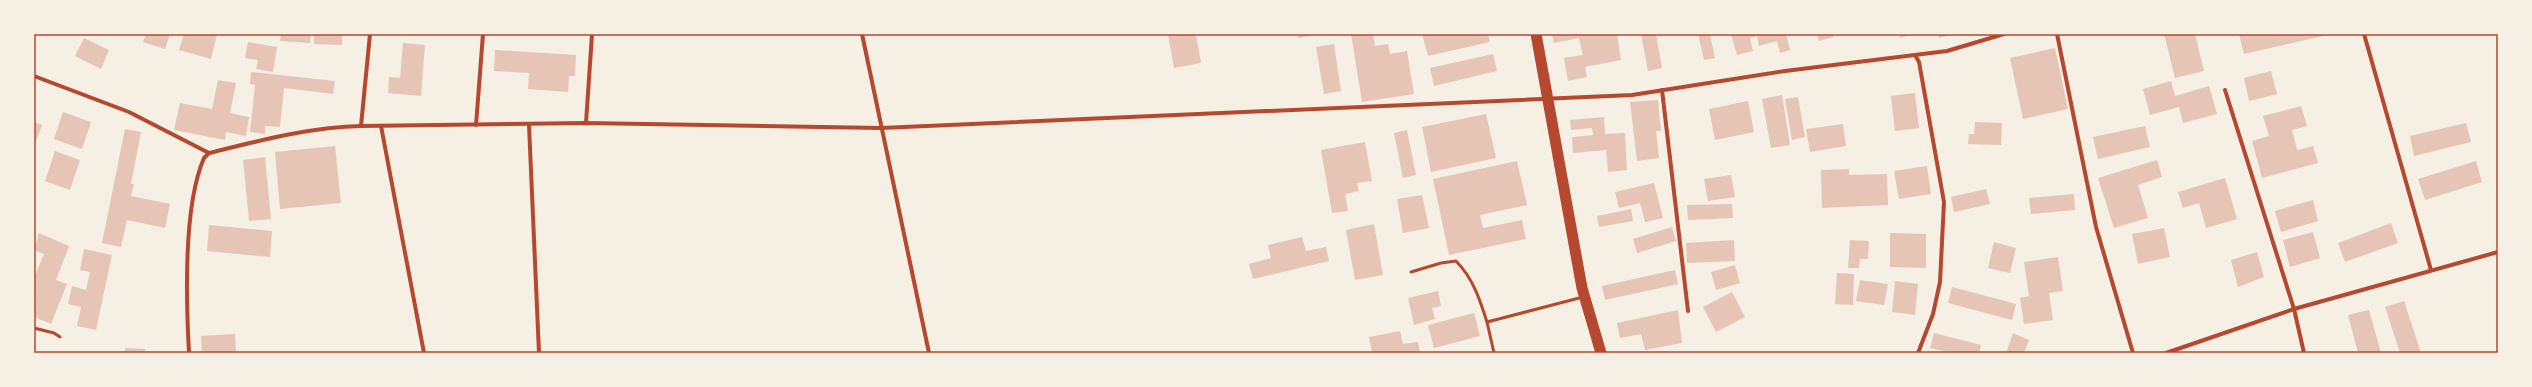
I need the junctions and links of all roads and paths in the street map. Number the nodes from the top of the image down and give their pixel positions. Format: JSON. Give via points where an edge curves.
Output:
{"nodes":[{"id":1,"x":370,"y":34,"type":"edge"},
{"id":2,"x":483,"y":34,"type":"edge"},
{"id":3,"x":592,"y":34,"type":"edge"},
{"id":4,"x":862,"y":34,"type":"edge"},
{"id":5,"x":1536,"y":34,"type":"edge"},
{"id":6,"x":2004,"y":34,"type":"edge"},
{"id":7,"x":2057,"y":34,"type":"edge"},
{"id":8,"x":2364,"y":34,"type":"edge"},
{"id":9,"x":1915,"y":55,"type":"junction"},
{"id":10,"x":34,"y":76,"type":"edge"},
{"id":11,"x":1662,"y":90,"type":"junction"},
{"id":12,"x":2226,"y":90,"type":"dead end"},
{"id":13,"x":1548,"y":97,"type":"junction"},
{"id":14,"x":586,"y":123,"type":"junction"},
{"id":15,"x":476,"y":125,"type":"junction"},
{"id":16,"x":529,"y":125,"type":"junction"},
{"id":17,"x":361,"y":126,"type":"junction"},
{"id":18,"x":380,"y":126,"type":"junction"},
{"id":19,"x":881,"y":128,"type":"junction"},
{"id":20,"x":209,"y":153,"type":"junction"},
{"id":21,"x":2498,"y":252,"type":"edge"},
{"id":22,"x":2431,"y":270,"type":"junction"},
{"id":23,"x":1411,"y":272,"type":"dead end"},
{"id":24,"x":1584,"y":296,"type":"junction"},
{"id":25,"x":2294,"y":309,"type":"junction"},
{"id":26,"x":1688,"y":311,"type":"dead end"},
{"id":27,"x":1487,"y":322,"type":"junction"},
{"id":28,"x":34,"y":328,"type":"edge"},
{"id":29,"x":60,"y":337,"type":"dead end"},
{"id":30,"x":189,"y":353,"type":"edge"},
{"id":31,"x":424,"y":353,"type":"edge"},
{"id":32,"x":539,"y":353,"type":"edge"},
{"id":33,"x":929,"y":353,"type":"edge"},
{"id":34,"x":1494,"y":353,"type":"edge"},
{"id":35,"x":1601,"y":353,"type":"edge"},
{"id":36,"x":1918,"y":353,"type":"edge"},
{"id":37,"x":2133,"y":353,"type":"edge"},
{"id":38,"x":2166,"y":353,"type":"edge"},
{"id":39,"x":2304,"y":353,"type":"edge"}],
"edges":[{"from":1,"to":17,"type":"street"},
{"from":2,"to":15,"type":"street"},
{"from":3,"to":14,"type":"street"},
{"from":4,"to":19,"type":"street"},
{"from":5,"to":13,"type":"highway"},
{"from":6,"to":9,"type":"street","via":[[1947,51]]},
{"from":7,"to":37,"type":"street","via":[[2096,227]]},
{"from":8,"to":22,"type":"street"},
{"from":9,"to":11,"type":"street"},
{"from":9,"to":36,"type":"street","via":[[1919,62],[1944,202],[1940,282],[1933,314]]},
{"from":10,"to":20,"type":"street","via":[[129,112]]},
{"from":11,"to":13,"type":"street","via":[[1632,95]]},
{"from":11,"to":26,"type":"street"},
{"from":12,"to":25,"type":"street"},
{"from":13,"to":19,"type":"street"},
{"from":13,"to":24,"type":"highway"},
{"from":14,"to":16,"type":"street"},
{"from":14,"to":19,"type":"street"},
{"from":15,"to":16,"type":"street"},
{"from":15,"to":18,"type":"street"},
{"from":16,"to":32,"type":"street"},
{"from":17,"to":18,"type":"street"},
{"from":17,"to":20,"type":"street","via":[[340,126]]},
{"from":18,"to":31,"type":"street"},
{"from":19,"to":33,"type":"street"},
{"from":20,"to":30,"type":"street","via":[[200,167],[191,204],[186,312]]},
{"from":21,"to":22,"type":"street"},
{"from":22,"to":25,"type":"street"},
{"from":23,"to":27,"type":"lane","via":[[1456,261],[1465,270],[1477,292]]},
{"from":24,"to":27,"type":"lane"},
{"from":24,"to":35,"type":"highway"},
{"from":25,"to":38,"type":"street"},
{"from":25,"to":39,"type":"street"},
{"from":27,"to":34,"type":"lane"},
{"from":28,"to":29,"type":"lane"}]}
